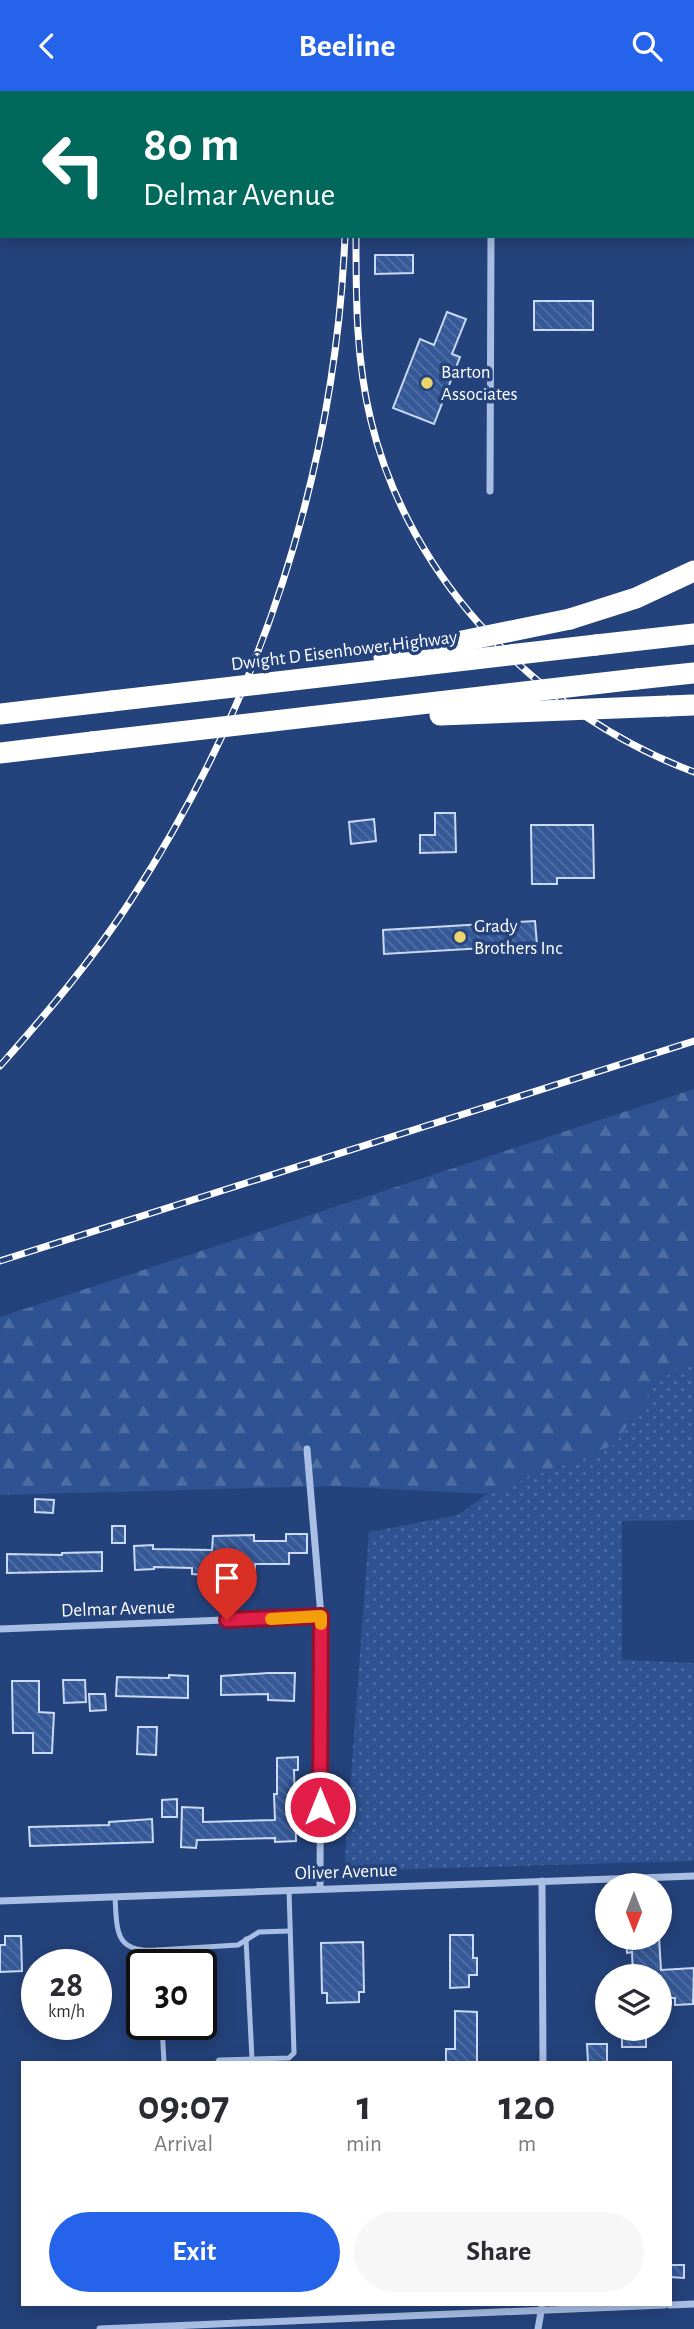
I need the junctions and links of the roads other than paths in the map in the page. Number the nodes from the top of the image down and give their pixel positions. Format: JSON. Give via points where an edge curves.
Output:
{"nodes":[{"id":1,"x":491,"y":238,"type":"edge"},
{"id":2,"x":490,"y":491,"type":"dead end"},
{"id":3,"x":694,"y":571,"type":"edge"},
{"id":4,"x":694,"y":634,"type":"edge"},
{"id":5,"x":694,"y":673,"type":"edge"},
{"id":6,"x":266,"y":683,"type":"junction"},
{"id":7,"x":694,"y":705,"type":"edge"},
{"id":8,"x":0,"y":714,"type":"edge"},
{"id":9,"x":284,"y":720,"type":"junction"},
{"id":10,"x":0,"y":753,"type":"edge"},
{"id":11,"x":307,"y":1449,"type":"dead end"},
{"id":12,"x":321,"y":1616,"type":"junction"},
{"id":13,"x":0,"y":1629,"type":"edge"},
{"id":14,"x":694,"y":1876,"type":"edge"},
{"id":15,"x":542,"y":1881,"type":"junction"},
{"id":16,"x":320,"y":1889,"type":"junction"},
{"id":17,"x":289,"y":1890,"type":"junction"},
{"id":18,"x":115,"y":1897,"type":"junction"},
{"id":19,"x":0,"y":1902,"type":"edge"},
{"id":20,"x":290,"y":1931,"type":"junction"},
{"id":21,"x":246,"y":1939,"type":"junction"},
{"id":22,"x":134,"y":1949,"type":"edge"},
{"id":23,"x":173,"y":1949,"type":"edge"},
{"id":24,"x":163,"y":2040,"type":"edge"},
{"id":25,"x":252,"y":2059,"type":"junction"},
{"id":26,"x":164,"y":2061,"type":"edge"},
{"id":27,"x":218,"y":2061,"type":"edge"},
{"id":28,"x":543,"y":2061,"type":"edge"},
{"id":29,"x":694,"y":2304,"type":"edge"},
{"id":30,"x":672,"y":2305,"type":"edge"},
{"id":31,"x":603,"y":2306,"type":"edge"},
{"id":32,"x":542,"y":2307,"type":"edge"},
{"id":33,"x":332,"y":2318,"type":"junction"},
{"id":34,"x":124,"y":2328,"type":"edge"},
{"id":35,"x":100,"y":2329,"type":"edge"},
{"id":36,"x":332,"y":2329,"type":"edge"},
{"id":37,"x":538,"y":2329,"type":"edge"}],
"edges":[{"from":1,"to":2,"type":"street"},
{"from":3,"to":6,"type":"highway","bridge":true,"via":[[636,598],[570,619]]},
{"from":4,"to":6,"type":"highway","name":"Dwight D Eisenhower Highway","bridge":true},
{"from":5,"to":9,"type":"highway","bridge":true},
{"from":6,"to":8,"type":"highway","name":"Dwight D Eisenhower Highway","bridge":true},
{"from":7,"to":9,"type":"highway","bridge":true},
{"from":9,"to":10,"type":"highway","bridge":true},
{"from":11,"to":12,"type":"street"},
{"from":12,"to":13,"type":"street","name":"Delmar Avenue"},
{"from":12,"to":16,"type":"street"},
{"from":14,"to":15,"type":"street","name":"Oliver Avenue"},
{"from":15,"to":16,"type":"street","name":"Oliver Avenue"},
{"from":15,"to":28,"type":"street"},
{"from":16,"to":17,"type":"street","name":"Oliver Avenue"},
{"from":17,"to":18,"type":"street","name":"Oliver Avenue"},
{"from":17,"to":20,"type":"lane"},
{"from":18,"to":19,"type":"street","name":"Oliver Avenue"},
{"from":18,"to":22,"type":"lane","via":[[119,1934]]},
{"from":20,"to":21,"type":"lane","via":[[259,1932]]},
{"from":20,"to":25,"type":"lane","via":[[295,2053],[289,2058]]},
{"from":21,"to":23,"type":"lane","via":[[238,1945]]},
{"from":21,"to":25,"type":"lane"},
{"from":24,"to":26,"type":"lane"},
{"from":25,"to":27,"type":"lane"},
{"from":29,"to":30,"type":"street"},
{"from":31,"to":32,"type":"street"},
{"from":32,"to":33,"type":"street"},
{"from":32,"to":37,"type":"street"},
{"from":33,"to":34,"type":"street"},
{"from":33,"to":36,"type":"street"},
{"from":34,"to":35,"type":"street"}]}
